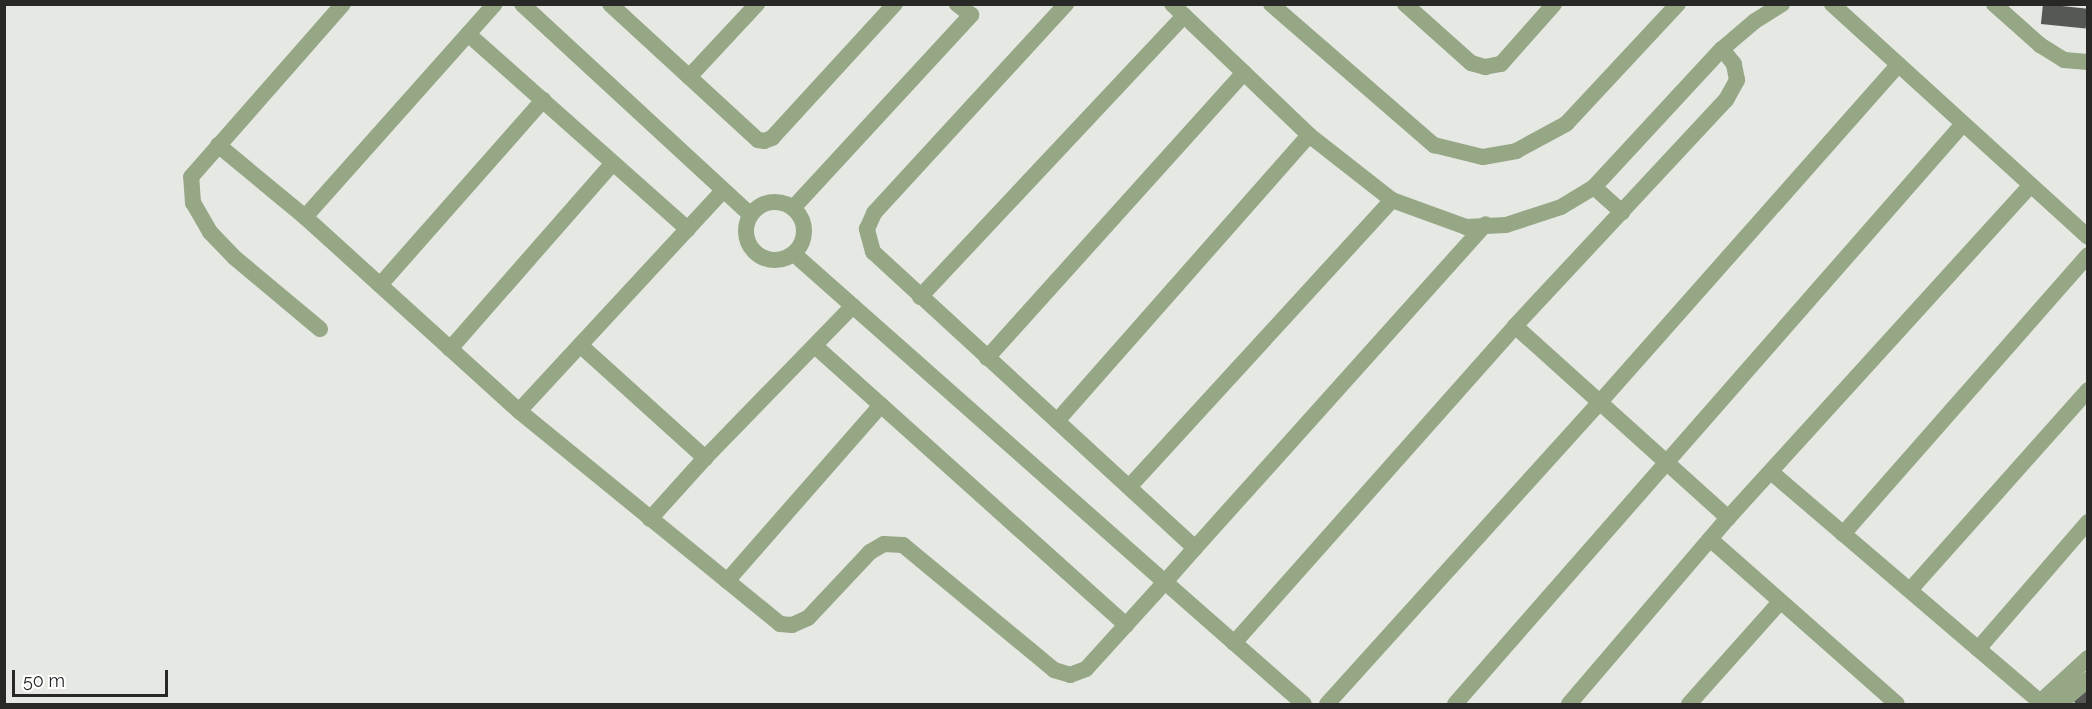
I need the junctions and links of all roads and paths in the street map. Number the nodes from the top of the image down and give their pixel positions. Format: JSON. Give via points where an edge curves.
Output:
{"nodes":[{"id":1,"x":343,"y":4,"type":"edge"},
{"id":2,"x":495,"y":4,"type":"edge"},
{"id":3,"x":522,"y":4,"type":"edge"},
{"id":4,"x":757,"y":4,"type":"edge"},
{"id":5,"x":895,"y":4,"type":"edge"},
{"id":6,"x":957,"y":4,"type":"edge"},
{"id":7,"x":1066,"y":4,"type":"edge"},
{"id":8,"x":1271,"y":4,"type":"edge"},
{"id":9,"x":1405,"y":4,"type":"edge"},
{"id":10,"x":1554,"y":4,"type":"edge"},
{"id":11,"x":1678,"y":4,"type":"edge"},
{"id":12,"x":1782,"y":4,"type":"edge"},
{"id":13,"x":1832,"y":4,"type":"edge"},
{"id":14,"x":1994,"y":4,"type":"edge"},
{"id":15,"x":619,"y":7,"type":"edge"},
{"id":16,"x":976,"y":10,"type":"edge"},
{"id":17,"x":1178,"y":10,"type":"edge"},
{"id":18,"x":468,"y":34,"type":"junction"},
{"id":19,"x":1722,"y":49,"type":"junction"},
{"id":20,"x":2088,"y":62,"type":"edge"},
{"id":21,"x":1898,"y":65,"type":"junction"},
{"id":22,"x":1244,"y":73,"type":"junction"},
{"id":23,"x":689,"y":77,"type":"junction"},
{"id":24,"x":543,"y":100,"type":"junction"},
{"id":25,"x":1962,"y":125,"type":"junction"},
{"id":26,"x":1309,"y":135,"type":"junction"},
{"id":27,"x":218,"y":145,"type":"junction"},
{"id":28,"x":613,"y":163,"type":"junction"},
{"id":29,"x":2030,"y":186,"type":"junction"},
{"id":30,"x":1594,"y":187,"type":"junction"},
{"id":31,"x":723,"y":191,"type":"junction"},
{"id":32,"x":1392,"y":200,"type":"junction"},
{"id":33,"x":793,"y":208,"type":"junction"},
{"id":34,"x":1622,"y":212,"type":"junction"},
{"id":35,"x":751,"y":215,"type":"junction"},
{"id":36,"x":305,"y":217,"type":"junction"},
{"id":37,"x":1486,"y":224,"type":"junction"},
{"id":38,"x":688,"y":229,"type":"junction"},
{"id":39,"x":2088,"y":237,"type":"edge"},
{"id":40,"x":794,"y":254,"type":"junction"},
{"id":41,"x":2088,"y":255,"type":"edge"},
{"id":42,"x":380,"y":285,"type":"junction"},
{"id":43,"x":920,"y":297,"type":"junction"},
{"id":44,"x":853,"y":306,"type":"junction"},
{"id":45,"x":1515,"y":326,"type":"junction"},
{"id":46,"x":320,"y":329,"type":"dead end"},
{"id":47,"x":580,"y":345,"type":"junction"},
{"id":48,"x":815,"y":346,"type":"junction"},
{"id":49,"x":450,"y":349,"type":"junction"},
{"id":50,"x":987,"y":358,"type":"junction"},
{"id":51,"x":2088,"y":390,"type":"edge"},
{"id":52,"x":1600,"y":402,"type":"junction"},
{"id":53,"x":881,"y":405,"type":"junction"},
{"id":54,"x":519,"y":411,"type":"junction"},
{"id":55,"x":1057,"y":421,"type":"junction"},
{"id":56,"x":705,"y":458,"type":"junction"},
{"id":57,"x":1665,"y":461,"type":"junction"},
{"id":58,"x":1771,"y":472,"type":"junction"},
{"id":59,"x":1130,"y":486,"type":"junction"},
{"id":60,"x":1728,"y":518,"type":"junction"},
{"id":61,"x":650,"y":519,"type":"junction"},
{"id":62,"x":2088,"y":522,"type":"edge"},
{"id":63,"x":1843,"y":534,"type":"junction"},
{"id":64,"x":1710,"y":539,"type":"junction"},
{"id":65,"x":1195,"y":548,"type":"junction"},
{"id":66,"x":727,"y":581,"type":"junction"},
{"id":67,"x":1165,"y":582,"type":"junction"},
{"id":68,"x":1910,"y":590,"type":"junction"},
{"id":69,"x":1780,"y":602,"type":"junction"},
{"id":70,"x":1126,"y":625,"type":"junction"},
{"id":71,"x":1234,"y":643,"type":"junction"},
{"id":72,"x":1977,"y":649,"type":"junction"},
{"id":73,"x":2088,"y":658,"type":"edge"},
{"id":74,"x":2088,"y":680,"type":"edge"},
{"id":75,"x":2040,"y":704,"type":"edge"},
{"id":76,"x":1304,"y":705,"type":"edge"},
{"id":77,"x":1327,"y":705,"type":"edge"},
{"id":78,"x":1455,"y":705,"type":"edge"},
{"id":79,"x":1569,"y":705,"type":"edge"},
{"id":80,"x":1689,"y":705,"type":"edge"},
{"id":81,"x":1897,"y":705,"type":"edge"},
{"id":82,"x":2059,"y":705,"type":"edge"}],
"edges":[{"from":1,"to":27,"type":"street"},
{"from":2,"to":18,"type":"street"},
{"from":3,"to":31,"type":"street"},
{"from":4,"to":23,"type":"street"},
{"from":5,"to":23,"type":"street","via":[[772,138],[758,140]]},
{"from":6,"to":16,"type":"street"},
{"from":7,"to":43,"type":"street","via":[[874,213],[867,229],[873,252]]},
{"from":8,"to":11,"type":"street","via":[[1434,145],[1483,158],[1516,151],[1566,124]]},
{"from":9,"to":10,"type":"street","via":[[1471,63],[1485,67],[1501,64]]},
{"from":12,"to":19,"type":"street"},
{"from":13,"to":21,"type":"street"},
{"from":14,"to":20,"type":"street","via":[[2040,45],[2064,60]]},
{"from":15,"to":23,"type":"street"},
{"from":16,"to":33,"type":"street"},
{"from":17,"to":22,"type":"street"},
{"from":17,"to":43,"type":"street"},
{"from":18,"to":24,"type":"street"},
{"from":18,"to":36,"type":"street"},
{"from":19,"to":30,"type":"street"},
{"from":19,"to":34,"type":"street","via":[[1734,64],[1737,80],[1726,100]]},
{"from":21,"to":25,"type":"street"},
{"from":21,"to":52,"type":"street"},
{"from":22,"to":26,"type":"street"},
{"from":22,"to":50,"type":"street"},
{"from":24,"to":28,"type":"street"},
{"from":24,"to":42,"type":"street"},
{"from":25,"to":29,"type":"street"},
{"from":25,"to":57,"type":"street"},
{"from":26,"to":32,"type":"street"},
{"from":26,"to":55,"type":"street"},
{"from":27,"to":36,"type":"street"},
{"from":27,"to":46,"type":"street","via":[[191,177],[193,203],[210,232],[235,258]]},
{"from":28,"to":38,"type":"street"},
{"from":28,"to":49,"type":"street"},
{"from":29,"to":39,"type":"street"},
{"from":29,"to":58,"type":"street"},
{"from":30,"to":34,"type":"street"},
{"from":30,"to":37,"type":"street","via":[[1561,207],[1506,225]]},
{"from":31,"to":35,"type":"street"},
{"from":31,"to":38,"type":"street"},
{"from":32,"to":37,"type":"street","via":[[1466,227]]},
{"from":32,"to":59,"type":"street"},
{"from":33,"to":35,"type":"street","via":[[775,202]]},
{"from":33,"to":40,"type":"street","via":[[805,231]]},
{"from":34,"to":45,"type":"street"},
{"from":35,"to":40,"type":"street","via":[[746,232],[748,242],[759,256],[777,261]]},
{"from":36,"to":42,"type":"street"},
{"from":37,"to":65,"type":"street"},
{"from":38,"to":47,"type":"street"},
{"from":40,"to":44,"type":"street"},
{"from":41,"to":63,"type":"street"},
{"from":42,"to":49,"type":"street"},
{"from":43,"to":50,"type":"street"},
{"from":44,"to":48,"type":"street"},
{"from":44,"to":67,"type":"street"},
{"from":45,"to":52,"type":"street"},
{"from":45,"to":71,"type":"street"},
{"from":47,"to":54,"type":"street"},
{"from":47,"to":56,"type":"street"},
{"from":48,"to":53,"type":"street"},
{"from":48,"to":56,"type":"street"},
{"from":49,"to":54,"type":"street"},
{"from":50,"to":55,"type":"street"},
{"from":51,"to":68,"type":"street"},
{"from":52,"to":57,"type":"street"},
{"from":52,"to":77,"type":"street"},
{"from":53,"to":66,"type":"street"},
{"from":53,"to":70,"type":"street"},
{"from":54,"to":61,"type":"street"},
{"from":55,"to":59,"type":"street"},
{"from":56,"to":61,"type":"street"},
{"from":57,"to":60,"type":"street"},
{"from":57,"to":78,"type":"street"},
{"from":58,"to":60,"type":"street"},
{"from":58,"to":63,"type":"street"},
{"from":59,"to":65,"type":"street"},
{"from":60,"to":64,"type":"street"},
{"from":61,"to":66,"type":"street"},
{"from":62,"to":72,"type":"street"},
{"from":63,"to":68,"type":"street"},
{"from":64,"to":69,"type":"street"},
{"from":64,"to":79,"type":"street"},
{"from":65,"to":67,"type":"street"},
{"from":66,"to":70,"type":"street","via":[[780,624],[792,625],[807,618],[870,552],[884,544],[903,545],[1054,669],[1070,675],[1086,669]]},
{"from":67,"to":70,"type":"street"},
{"from":67,"to":71,"type":"street"},
{"from":68,"to":72,"type":"street"},
{"from":69,"to":80,"type":"street"},
{"from":69,"to":81,"type":"street"},
{"from":71,"to":76,"type":"street"},
{"from":72,"to":75,"type":"street"},
{"from":73,"to":75,"type":"street"},
{"from":74,"to":82,"type":"street"}]}
